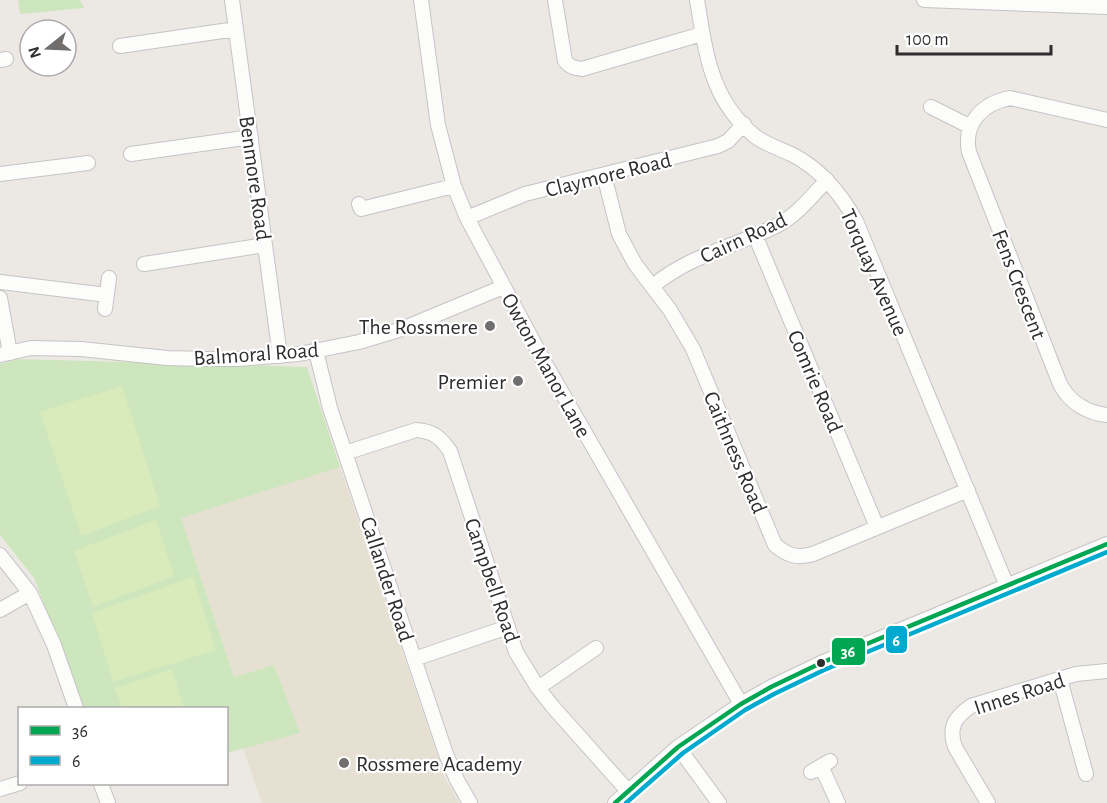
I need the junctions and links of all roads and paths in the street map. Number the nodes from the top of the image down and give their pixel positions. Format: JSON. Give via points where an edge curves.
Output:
{"nodes":[{"id":1,"x":232,"y":0,"type":"edge"},
{"id":2,"x":421,"y":0,"type":"edge"},
{"id":3,"x":555,"y":0,"type":"edge"},
{"id":4,"x":697,"y":0,"type":"edge"},
{"id":5,"x":924,"y":0,"type":"edge"},
{"id":6,"x":936,"y":0,"type":"edge"},
{"id":7,"x":1050,"y":2,"type":"edge"},
{"id":8,"x":1107,"y":6,"type":"edge"},
{"id":9,"x":236,"y":29,"type":"junction"},
{"id":10,"x":702,"y":34,"type":"junction"},
{"id":11,"x":120,"y":46,"type":"dead end"},
{"id":12,"x":931,"y":107,"type":"dead end"},
{"id":13,"x":1107,"y":120,"type":"edge"},
{"id":14,"x":744,"y":124,"type":"junction"},
{"id":15,"x":969,"y":126,"type":"junction"},
{"id":16,"x":251,"y":137,"type":"junction"},
{"id":17,"x":130,"y":154,"type":"dead end"},
{"id":18,"x":88,"y":163,"type":"dead end"},
{"id":19,"x":0,"y":174,"type":"edge"},
{"id":20,"x":604,"y":175,"type":"junction"},
{"id":21,"x":827,"y":180,"type":"junction"},
{"id":22,"x":454,"y":186,"type":"junction"},
{"id":23,"x":359,"y":204,"type":"dead end"},
{"id":24,"x":467,"y":218,"type":"junction"},
{"id":25,"x":755,"y":235,"type":"junction"},
{"id":26,"x":265,"y":245,"type":"junction"},
{"id":27,"x":144,"y":264,"type":"dead end"},
{"id":28,"x":109,"y":278,"type":"dead end"},
{"id":29,"x":0,"y":282,"type":"edge"},
{"id":30,"x":653,"y":286,"type":"junction"},
{"id":31,"x":503,"y":287,"type":"junction"},
{"id":32,"x":0,"y":298,"type":"edge"},
{"id":33,"x":316,"y":351,"type":"junction"},
{"id":34,"x":5,"y":354,"type":"edge"},
{"id":35,"x":280,"y":356,"type":"junction"},
{"id":36,"x":1107,"y":415,"type":"edge"},
{"id":37,"x":345,"y":453,"type":"junction"},
{"id":38,"x":968,"y":490,"type":"junction"},
{"id":39,"x":877,"y":527,"type":"junction"},
{"id":40,"x":1107,"y":544,"type":"edge"},
{"id":41,"x":0,"y":555,"type":"edge"},
{"id":42,"x":1007,"y":586,"type":"junction"},
{"id":43,"x":30,"y":593,"type":"junction"},
{"id":44,"x":0,"y":610,"type":"edge"},
{"id":45,"x":508,"y":627,"type":"junction"},
{"id":46,"x":596,"y":647,"type":"dead end"},
{"id":47,"x":414,"y":659,"type":"junction"},
{"id":48,"x":1107,"y":671,"type":"edge"},
{"id":49,"x":1060,"y":679,"type":"junction"},
{"id":50,"x":538,"y":688,"type":"junction"},
{"id":51,"x":741,"y":704,"type":"junction"},
{"id":52,"x":76,"y":707,"type":"edge"},
{"id":53,"x":678,"y":747,"type":"junction"},
{"id":54,"x":821,"y":766,"type":"dead end"},
{"id":55,"x":1086,"y":774,"type":"dead end"},
{"id":56,"x":18,"y":784,"type":"edge"},
{"id":57,"x":102,"y":785,"type":"edge"},
{"id":58,"x":0,"y":789,"type":"edge"},
{"id":59,"x":627,"y":790,"type":"junction"},
{"id":60,"x":981,"y":801,"type":"edge"},
{"id":61,"x":108,"y":803,"type":"edge"},
{"id":62,"x":470,"y":803,"type":"edge"},
{"id":63,"x":615,"y":803,"type":"edge"},
{"id":64,"x":719,"y":803,"type":"edge"},
{"id":65,"x":838,"y":803,"type":"edge"}],
"edges":[{"from":1,"to":9,"type":"street","name":"Benmore Road"},
{"from":2,"to":22,"type":"street","name":"Owton Manor Lane","via":[[433,99]]},
{"from":3,"to":10,"type":"street","via":[[565,61],[575,68]]},
{"from":4,"to":10,"type":"street","name":"Torquay Avenue"},
{"from":5,"to":6,"type":"street"},
{"from":6,"to":7,"type":"street"},
{"from":7,"to":8,"type":"street"},
{"from":9,"to":11,"type":"street"},
{"from":9,"to":16,"type":"street","name":"Benmore Road"},
{"from":10,"to":14,"type":"street","name":"Torquay Avenue","via":[[713,80],[721,97]]},
{"from":12,"to":15,"type":"street"},
{"from":13,"to":15,"type":"street","via":[[1010,98],[989,106]]},
{"from":14,"to":20,"type":"street","name":"Claymore Road","via":[[718,146]]},
{"from":14,"to":21,"type":"street","name":"Torquay Avenue","via":[[756,137],[802,160]]},
{"from":15,"to":36,"type":"street","name":"Fens Crescent","via":[[969,152],[1060,384],[1074,403]]},
{"from":16,"to":17,"type":"street"},
{"from":16,"to":26,"type":"street","name":"Benmore Road"},
{"from":18,"to":19,"type":"street"},
{"from":20,"to":24,"type":"street","name":"Claymore Road","via":[[525,194]]},
{"from":20,"to":30,"type":"street","name":"Caithness Road","via":[[619,234],[635,264]]},
{"from":21,"to":25,"type":"street","name":"Cairn Road","via":[[788,218]]},
{"from":21,"to":38,"type":"street","name":"Torquay Avenue","via":[[856,221]]},
{"from":22,"to":23,"type":"street","via":[[361,209]]},
{"from":22,"to":24,"type":"street","name":"Owton Manor Lane"},
{"from":24,"to":31,"type":"street","name":"Owton Manor Lane"},
{"from":25,"to":30,"type":"street","name":"Cairn Road","via":[[692,260]]},
{"from":25,"to":39,"type":"street","name":"Comrie Road"},
{"from":26,"to":27,"type":"street"},
{"from":26,"to":35,"type":"street","name":"Benmore Road"},
{"from":28,"to":29,"type":"street","via":[[106,302]]},
{"from":30,"to":39,"type":"street","name":"Caithness Road","via":[[693,349],[775,545],[786,554],[808,556]]},
{"from":31,"to":33,"type":"street","name":"Balmoral Road","via":[[402,329]]},
{"from":31,"to":51,"type":"street","name":"Owton Manor Lane"},
{"from":32,"to":34,"type":"street"},
{"from":33,"to":35,"type":"street","name":"Balmoral Road"},
{"from":33,"to":37,"type":"street","name":"Callander Road"},
{"from":34,"to":35,"type":"street","name":"Balmoral Road","via":[[31,348],[167,358]]},
{"from":37,"to":45,"type":"street","name":"Campbell Road","via":[[416,429],[437,435],[450,451]]},
{"from":37,"to":47,"type":"street","name":"Callander Road"},
{"from":38,"to":39,"type":"street","name":"Caithness Road"},
{"from":38,"to":42,"type":"street","name":"Torquay Avenue"},
{"from":40,"to":42,"type":"street"},
{"from":41,"to":43,"type":"street"},
{"from":42,"to":51,"type":"street","via":[[821,663]]},
{"from":43,"to":44,"type":"street"},
{"from":43,"to":52,"type":"street"},
{"from":45,"to":47,"type":"street"},
{"from":45,"to":50,"type":"street","name":"Campbell Road","via":[[516,652]]},
{"from":46,"to":50,"type":"street"},
{"from":47,"to":62,"type":"street","name":"Callander Road","via":[[446,754]]},
{"from":48,"to":49,"type":"street","name":"Innes Road"},
{"from":49,"to":55,"type":"street"},
{"from":49,"to":60,"type":"street","name":"Innes Road","via":[[971,706],[955,721],[951,729],[955,747]]},
{"from":50,"to":59,"type":"street","name":"Campbell Road"},
{"from":51,"to":53,"type":"street"},
{"from":53,"to":59,"type":"street"},
{"from":53,"to":64,"type":"street"},
{"from":54,"to":65,"type":"street"},
{"from":56,"to":58,"type":"street"},
{"from":57,"to":61,"type":"street"},
{"from":59,"to":63,"type":"street"}]}
